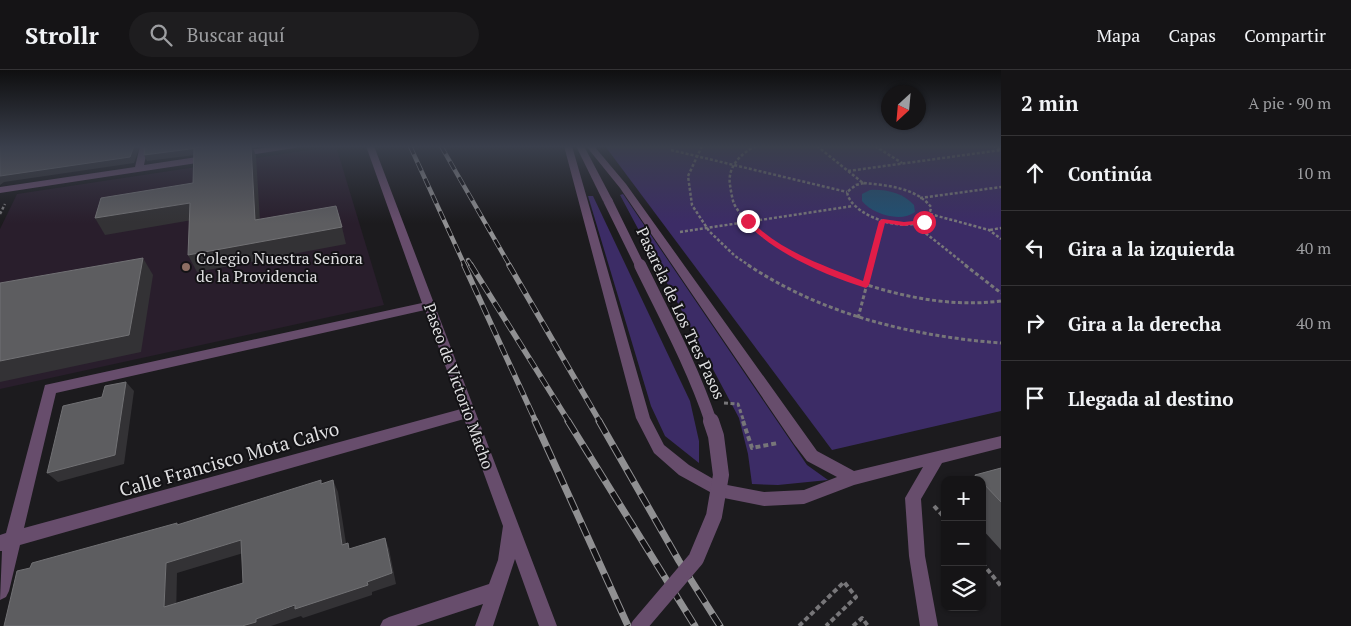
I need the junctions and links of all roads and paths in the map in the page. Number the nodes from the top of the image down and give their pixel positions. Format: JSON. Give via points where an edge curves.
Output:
{"nodes":[{"id":1,"x":114,"y":172,"type":"edge"},
{"id":2,"x":380,"y":172,"type":"edge"},
{"id":3,"x":575,"y":172,"type":"edge"},
{"id":4,"x":593,"y":172,"type":"edge"},
{"id":5,"x":611,"y":172,"type":"edge"},
{"id":6,"x":688,"y":172,"type":"edge"},
{"id":7,"x":731,"y":172,"type":"edge"},
{"id":8,"x":762,"y":172,"type":"edge"},
{"id":9,"x":849,"y":172,"type":"edge"},
{"id":10,"x":864,"y":183,"type":"junction"},
{"id":11,"x":1001,"y":187,"type":"edge"},
{"id":12,"x":0,"y":190,"type":"edge"},
{"id":13,"x":847,"y":192,"type":"junction"},
{"id":14,"x":920,"y":198,"type":"junction"},
{"id":15,"x":854,"y":206,"type":"junction"},
{"id":16,"x":930,"y":214,"type":"junction"},
{"id":17,"x":748,"y":221,"type":"junction"},
{"id":18,"x":883,"y":221,"type":"junction"},
{"id":19,"x":914,"y":224,"type":"junction"},
{"id":20,"x":706,"y":227,"type":"junction"},
{"id":21,"x":1001,"y":228,"type":"edge"},
{"id":22,"x":989,"y":230,"type":"junction"},
{"id":23,"x":680,"y":232,"type":"dead end"},
{"id":24,"x":1001,"y":239,"type":"edge"},
{"id":25,"x":866,"y":285,"type":"junction"},
{"id":26,"x":1001,"y":293,"type":"edge"},
{"id":27,"x":1001,"y":301,"type":"edge"},
{"id":28,"x":429,"y":305,"type":"junction"},
{"id":29,"x":858,"y":318,"type":"junction"},
{"id":30,"x":1001,"y":343,"type":"edge"},
{"id":31,"x":704,"y":400,"type":"junction"},
{"id":32,"x":469,"y":412,"type":"junction"},
{"id":33,"x":799,"y":440,"type":"junction"},
{"id":34,"x":1001,"y":442,"type":"edge"},
{"id":35,"x":937,"y":458,"type":"junction"},
{"id":36,"x":853,"y":478,"type":"junction"},
{"id":37,"x":511,"y":526,"type":"junction"},
{"id":38,"x":7,"y":542,"type":"edge"},
{"id":39,"x":984,"y":566,"type":"edge"},
{"id":40,"x":1001,"y":586,"type":"edge"},
{"id":41,"x":497,"y":590,"type":"junction"},
{"id":42,"x":0,"y":591,"type":"edge"},
{"id":43,"x":389,"y":626,"type":"edge"},
{"id":44,"x":484,"y":626,"type":"edge"},
{"id":45,"x":548,"y":626,"type":"edge"},
{"id":46,"x":639,"y":626,"type":"edge"},
{"id":47,"x":798,"y":626,"type":"edge"},
{"id":48,"x":826,"y":626,"type":"edge"},
{"id":49,"x":853,"y":626,"type":"edge"},
{"id":50,"x":868,"y":626,"type":"edge"},
{"id":51,"x":929,"y":626,"type":"edge"}],
"edges":[{"from":1,"to":12,"type":"street"},
{"from":2,"to":28,"type":"street","name":"Paseo de Victorio Macho"},
{"from":3,"to":36,"type":"street","via":[[643,418],[659,449],[684,470],[719,490],[764,499],[804,497]]},
{"from":4,"to":31,"type":"street","name":"Pasarela de Los Tres Pasos","bridge":true},
{"from":5,"to":33,"type":"street"},
{"from":6,"to":20,"type":"path","via":[[692,207]]},
{"from":7,"to":17,"type":"path","via":[[730,191],[737,208]]},
{"from":8,"to":13,"type":"path"},
{"from":9,"to":10,"type":"path"},
{"from":10,"to":13,"type":"path"},
{"from":10,"to":14,"type":"path","via":[[899,188]]},
{"from":11,"to":14,"type":"path"},
{"from":13,"to":15,"type":"path"},
{"from":14,"to":16,"type":"path","via":[[927,204]]},
{"from":15,"to":17,"type":"path"},
{"from":15,"to":18,"type":"path"},
{"from":16,"to":19,"type":"path","via":[[924,222]]},
{"from":16,"to":22,"type":"path"},
{"from":17,"to":20,"type":"path"},
{"from":17,"to":25,"type":"path","via":[[797,258]]},
{"from":18,"to":19,"type":"path"},
{"from":18,"to":25,"type":"path"},
{"from":19,"to":26,"type":"path"},
{"from":20,"to":23,"type":"path"},
{"from":20,"to":29,"type":"path","via":[[734,256],[751,268],[805,297]]},
{"from":21,"to":22,"type":"path"},
{"from":22,"to":24,"type":"path"},
{"from":25,"to":27,"type":"path","via":[[944,302]]},
{"from":25,"to":29,"type":"path"},
{"from":28,"to":32,"type":"street","name":"Paseo de Victorio Macho"},
{"from":28,"to":38,"type":"street","via":[[50,388]]},
{"from":29,"to":30,"type":"path","via":[[925,335]]},
{"from":31,"to":33,"type":"path","via":[[738,404],[752,448]]},
{"from":31,"to":46,"type":"street","name":"Pasarela de Los Tres Pasos","bridge":true,"via":[[716,436],[721,475],[714,516],[696,559]]},
{"from":32,"to":37,"type":"street","name":"Paseo de Victorio Macho"},
{"from":32,"to":38,"type":"street","name":"Calle Francisco Mota Calvo"},
{"from":33,"to":36,"type":"street","via":[[812,456]]},
{"from":34,"to":35,"type":"street"},
{"from":35,"to":36,"type":"street"},
{"from":35,"to":51,"type":"street","via":[[913,498],[917,556]]},
{"from":37,"to":41,"type":"street"},
{"from":37,"to":45,"type":"street","name":"Paseo de Victorio Macho"},
{"from":38,"to":42,"type":"street"},
{"from":39,"to":40,"type":"path"},
{"from":41,"to":43,"type":"street"},
{"from":41,"to":44,"type":"street"},
{"from":47,"to":48,"type":"path","via":[[844,582],[856,597]]},
{"from":49,"to":50,"type":"path","via":[[862,618]]}]}
